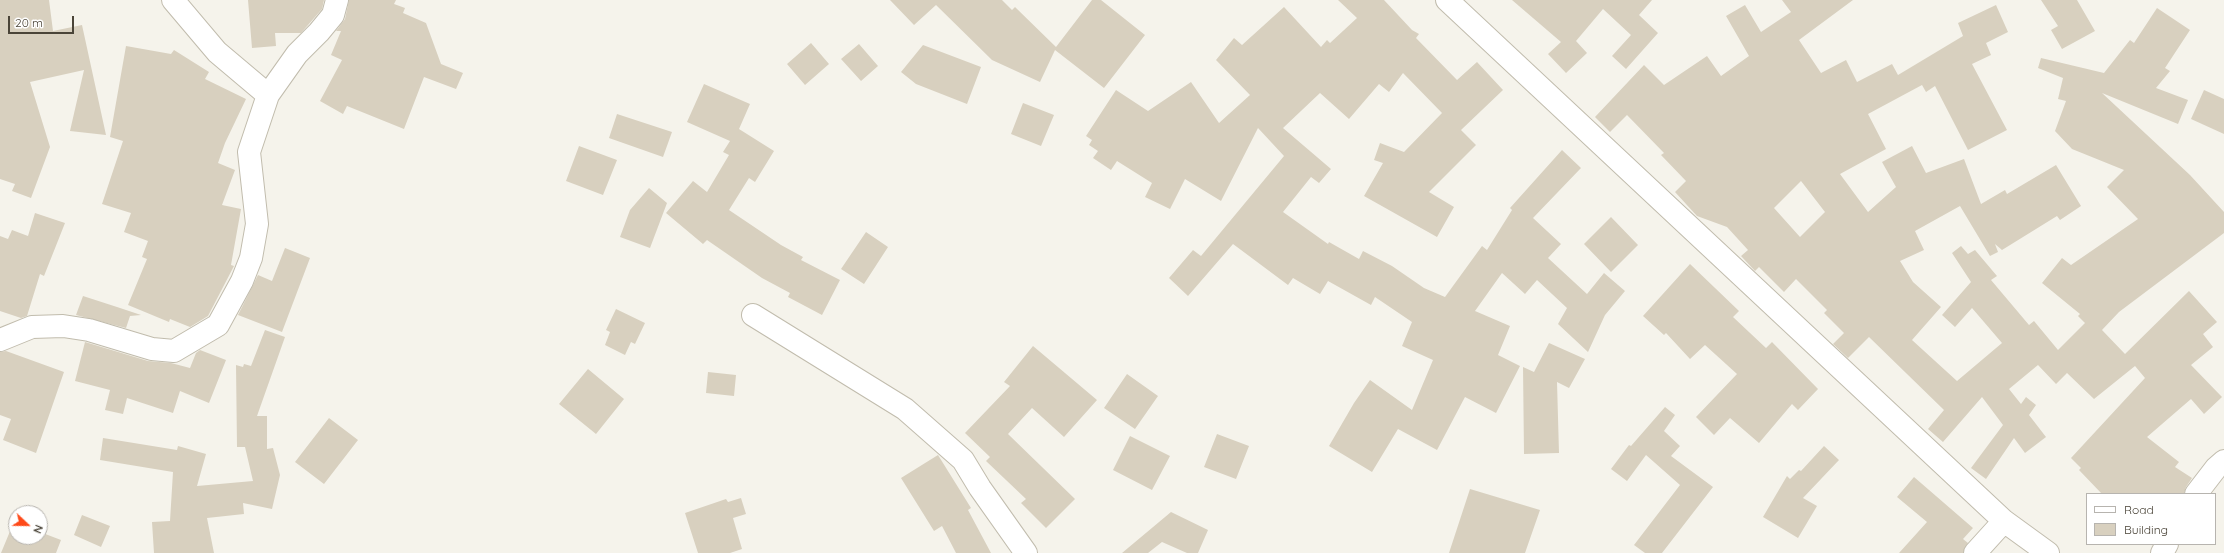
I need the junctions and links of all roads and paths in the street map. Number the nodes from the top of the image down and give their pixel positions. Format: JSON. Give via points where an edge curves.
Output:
{"nodes":[{"id":1,"x":173,"y":0,"type":"edge"},
{"id":2,"x":337,"y":0,"type":"edge"},
{"id":3,"x":1448,"y":0,"type":"edge"},
{"id":4,"x":268,"y":95,"type":"junction"},
{"id":5,"x":753,"y":315,"type":"dead end"},
{"id":6,"x":0,"y":340,"type":"edge"},
{"id":7,"x":2224,"y":461,"type":"edge"},
{"id":8,"x":2197,"y":493,"type":"edge"},
{"id":9,"x":2004,"y":521,"type":"junction"},
{"id":10,"x":1026,"y":553,"type":"edge"},
{"id":11,"x":1975,"y":553,"type":"edge"},
{"id":12,"x":2048,"y":553,"type":"edge"}],
"edges":[{"from":1,"to":4,"type":"street","via":[[217,52]]},
{"from":2,"to":4,"type":"street","via":[[332,16],[320,32],[297,54]]},
{"from":3,"to":9,"type":"street"},
{"from":4,"to":6,"type":"street","via":[[249,152],[257,224],[251,258],[218,326],[174,350],[152,349],[89,330],[63,326],[32,327]]},
{"from":5,"to":10,"type":"street","via":[[905,409],[963,460]]},
{"from":7,"to":8,"type":"street"},
{"from":9,"to":11,"type":"street"},
{"from":9,"to":12,"type":"street"}]}
